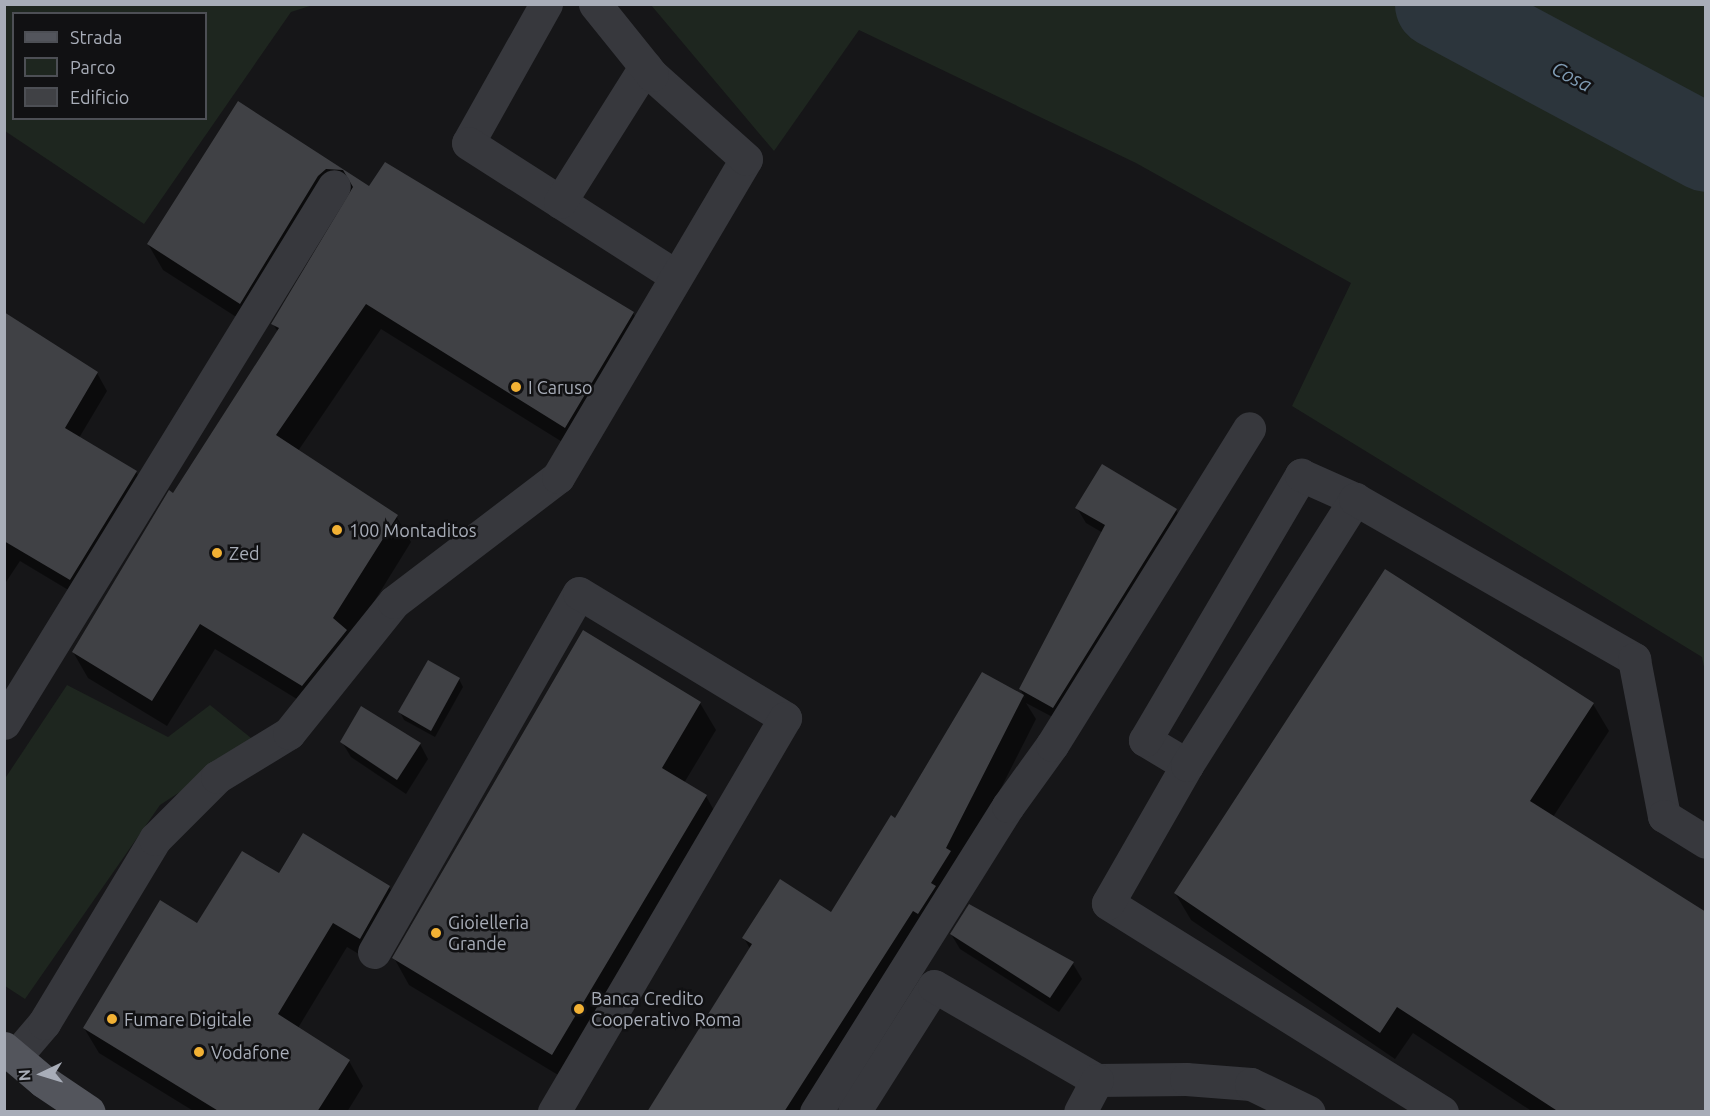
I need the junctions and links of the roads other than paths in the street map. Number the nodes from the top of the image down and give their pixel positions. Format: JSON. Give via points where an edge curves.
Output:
{"nodes":[{"id":1,"x":546,"y":4,"type":"edge"},
{"id":2,"x":595,"y":4,"type":"edge"},
{"id":3,"x":645,"y":67,"type":"junction"},
{"id":4,"x":334,"y":186,"type":"dead end"},
{"id":5,"x":560,"y":202,"type":"junction"},
{"id":6,"x":676,"y":276,"type":"junction"},
{"id":7,"x":1250,"y":428,"type":"dead end"},
{"id":8,"x":1355,"y":499,"type":"junction"},
{"id":9,"x":4,"y":723,"type":"edge"},
{"id":10,"x":1187,"y":765,"type":"junction"},
{"id":11,"x":1706,"y":842,"type":"edge"},
{"id":12,"x":374,"y":952,"type":"dead end"},
{"id":13,"x":8,"y":1059,"type":"edge"},
{"id":14,"x":1097,"y":1080,"type":"junction"},
{"id":15,"x":88,"y":1112,"type":"edge"},
{"id":16,"x":554,"y":1112,"type":"edge"},
{"id":17,"x":816,"y":1112,"type":"edge"},
{"id":18,"x":854,"y":1112,"type":"edge"},
{"id":19,"x":1080,"y":1112,"type":"edge"},
{"id":20,"x":1309,"y":1112,"type":"edge"},
{"id":21,"x":1442,"y":1112,"type":"edge"}],
"edges":[{"from":1,"to":5,"type":"lane","via":[[468,143]]},
{"from":2,"to":3,"type":"lane"},
{"from":3,"to":5,"type":"lane"},
{"from":3,"to":6,"type":"lane","via":[[746,159]]},
{"from":4,"to":9,"type":"lane"},
{"from":5,"to":6,"type":"lane"},
{"from":6,"to":13,"type":"lane","via":[[558,477],[394,602],[289,733],[217,777],[155,839],[44,1023]]},
{"from":7,"to":17,"type":"lane"},
{"from":8,"to":10,"type":"lane"},
{"from":8,"to":10,"type":"lane","via":[[1301,475],[1145,740]]},
{"from":8,"to":11,"type":"lane","via":[[1634,659],[1664,816]]},
{"from":10,"to":21,"type":"lane","via":[[1108,903]]},
{"from":12,"to":16,"type":"lane","via":[[579,593],[785,718]]},
{"from":13,"to":15,"type":"main road"},
{"from":14,"to":18,"type":"lane","via":[[934,986]]},
{"from":14,"to":19,"type":"lane"},
{"from":14,"to":20,"type":"lane","via":[[1186,1079],[1251,1084]]}]}
